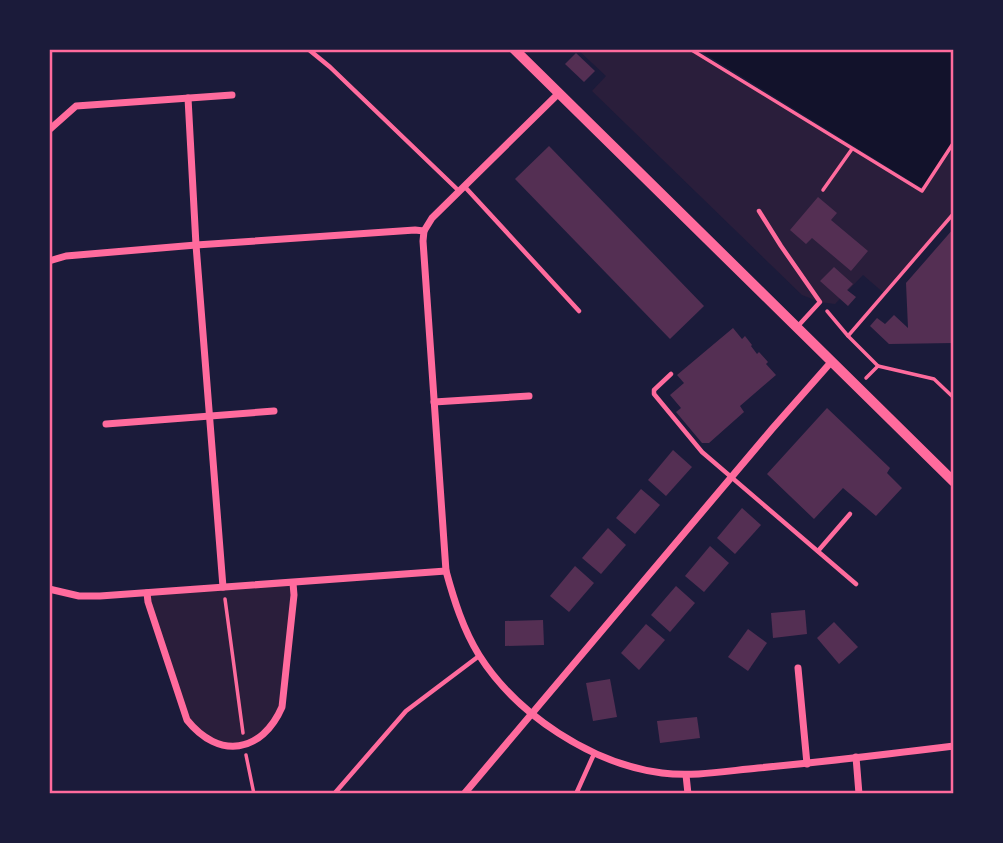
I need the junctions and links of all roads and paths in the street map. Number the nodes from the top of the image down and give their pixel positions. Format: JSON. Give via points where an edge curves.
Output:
{"nodes":[{"id":1,"x":308,"y":49,"type":"edge"},
{"id":2,"x":514,"y":49,"type":"edge"},
{"id":3,"x":690,"y":49,"type":"edge"},
{"id":4,"x":559,"y":93,"type":"junction"},
{"id":5,"x":232,"y":95,"type":"dead end"},
{"id":6,"x":188,"y":98,"type":"junction"},
{"id":7,"x":49,"y":130,"type":"edge"},
{"id":8,"x":954,"y":142,"type":"edge"},
{"id":9,"x":852,"y":149,"type":"junction"},
{"id":10,"x":461,"y":189,"type":"junction"},
{"id":11,"x":823,"y":191,"type":"dead end"},
{"id":12,"x":759,"y":211,"type":"dead end"},
{"id":13,"x":954,"y":213,"type":"edge"},
{"id":14,"x":424,"y":231,"type":"junction"},
{"id":15,"x":196,"y":245,"type":"junction"},
{"id":16,"x":49,"y":261,"type":"edge"},
{"id":17,"x":820,"y":302,"type":"junction"},
{"id":18,"x":579,"y":311,"type":"dead end"},
{"id":19,"x":797,"y":327,"type":"junction"},
{"id":20,"x":848,"y":335,"type":"junction"},
{"id":21,"x":832,"y":361,"type":"junction"},
{"id":22,"x":878,"y":366,"type":"junction"},
{"id":23,"x":671,"y":374,"type":"dead end"},
{"id":24,"x":858,"y":387,"type":"junction"},
{"id":25,"x":529,"y":396,"type":"dead end"},
{"id":26,"x":954,"y":398,"type":"edge"},
{"id":27,"x":434,"y":402,"type":"junction"},
{"id":28,"x":274,"y":411,"type":"dead end"},
{"id":29,"x":210,"y":416,"type":"junction"},
{"id":30,"x":106,"y":424,"type":"dead end"},
{"id":31,"x":732,"y":478,"type":"junction"},
{"id":32,"x":954,"y":482,"type":"edge"},
{"id":33,"x":850,"y":514,"type":"dead end"},
{"id":34,"x":818,"y":551,"type":"junction"},
{"id":35,"x":446,"y":571,"type":"junction"},
{"id":36,"x":293,"y":583,"type":"junction"},
{"id":37,"x":856,"y":584,"type":"dead end"},
{"id":38,"x":223,"y":587,"type":"junction"},
{"id":39,"x":49,"y":589,"type":"edge"},
{"id":40,"x":147,"y":593,"type":"junction"},
{"id":41,"x":480,"y":656,"type":"junction"},
{"id":42,"x":798,"y":668,"type":"dead end"},
{"id":43,"x":532,"y":713,"type":"junction"},
{"id":44,"x":244,"y":745,"type":"junction"},
{"id":45,"x":954,"y":746,"type":"edge"},
{"id":46,"x":594,"y":754,"type":"junction"},
{"id":47,"x":856,"y":757,"type":"junction"},
{"id":48,"x":807,"y":764,"type":"junction"},
{"id":49,"x":686,"y":775,"type":"junction"},
{"id":50,"x":254,"y":794,"type":"edge"},
{"id":51,"x":334,"y":794,"type":"edge"},
{"id":52,"x":464,"y":794,"type":"edge"},
{"id":53,"x":576,"y":794,"type":"edge"},
{"id":54,"x":688,"y":794,"type":"edge"},
{"id":55,"x":859,"y":794,"type":"edge"}],
"edges":[{"from":1,"to":10,"type":"lane"},
{"from":2,"to":4,"type":"street"},
{"from":3,"to":9,"type":"path"},
{"from":4,"to":10,"type":"street"},
{"from":4,"to":19,"type":"street"},
{"from":5,"to":6,"type":"street"},
{"from":6,"to":7,"type":"street","via":[[76,106]]},
{"from":6,"to":15,"type":"street"},
{"from":8,"to":9,"type":"path","via":[[922,191]]},
{"from":9,"to":11,"type":"path"},
{"from":10,"to":14,"type":"street"},
{"from":10,"to":18,"type":"lane"},
{"from":12,"to":17,"type":"lane"},
{"from":13,"to":20,"type":"path"},
{"from":14,"to":15,"type":"street"},
{"from":14,"to":27,"type":"street"},
{"from":15,"to":16,"type":"street"},
{"from":15,"to":29,"type":"street"},
{"from":17,"to":19,"type":"lane"},
{"from":17,"to":20,"type":"path"},
{"from":19,"to":21,"type":"street"},
{"from":20,"to":22,"type":"path"},
{"from":21,"to":24,"type":"street"},
{"from":21,"to":31,"type":"street"},
{"from":22,"to":24,"type":"path"},
{"from":22,"to":26,"type":"path","via":[[934,379]]},
{"from":23,"to":31,"type":"lane","via":[[654,390],[656,398],[702,452]]},
{"from":24,"to":32,"type":"street"},
{"from":25,"to":27,"type":"street"},
{"from":27,"to":35,"type":"street"},
{"from":28,"to":29,"type":"street"},
{"from":29,"to":30,"type":"street"},
{"from":29,"to":38,"type":"street"},
{"from":31,"to":34,"type":"lane"},
{"from":31,"to":43,"type":"street"},
{"from":33,"to":34,"type":"lane"},
{"from":34,"to":37,"type":"lane"},
{"from":35,"to":36,"type":"street"},
{"from":35,"to":41,"type":"street","via":[[459,613]]},
{"from":36,"to":38,"type":"street"},
{"from":36,"to":44,"type":"street","via":[[282,707],[268,730]]},
{"from":38,"to":40,"type":"street"},
{"from":38,"to":44,"type":"path"},
{"from":39,"to":40,"type":"street","via":[[79,596]]},
{"from":40,"to":44,"type":"street","via":[[187,720],[222,746]]},
{"from":41,"to":43,"type":"street"},
{"from":41,"to":51,"type":"lane","via":[[406,711]]},
{"from":42,"to":48,"type":"street"},
{"from":43,"to":46,"type":"street"},
{"from":43,"to":52,"type":"street"},
{"from":44,"to":50,"type":"path"},
{"from":45,"to":47,"type":"street"},
{"from":46,"to":49,"type":"street","via":[[640,770]]},
{"from":46,"to":53,"type":"lane"},
{"from":47,"to":48,"type":"street"},
{"from":47,"to":55,"type":"street"},
{"from":48,"to":49,"type":"street"},
{"from":49,"to":54,"type":"street"}]}
